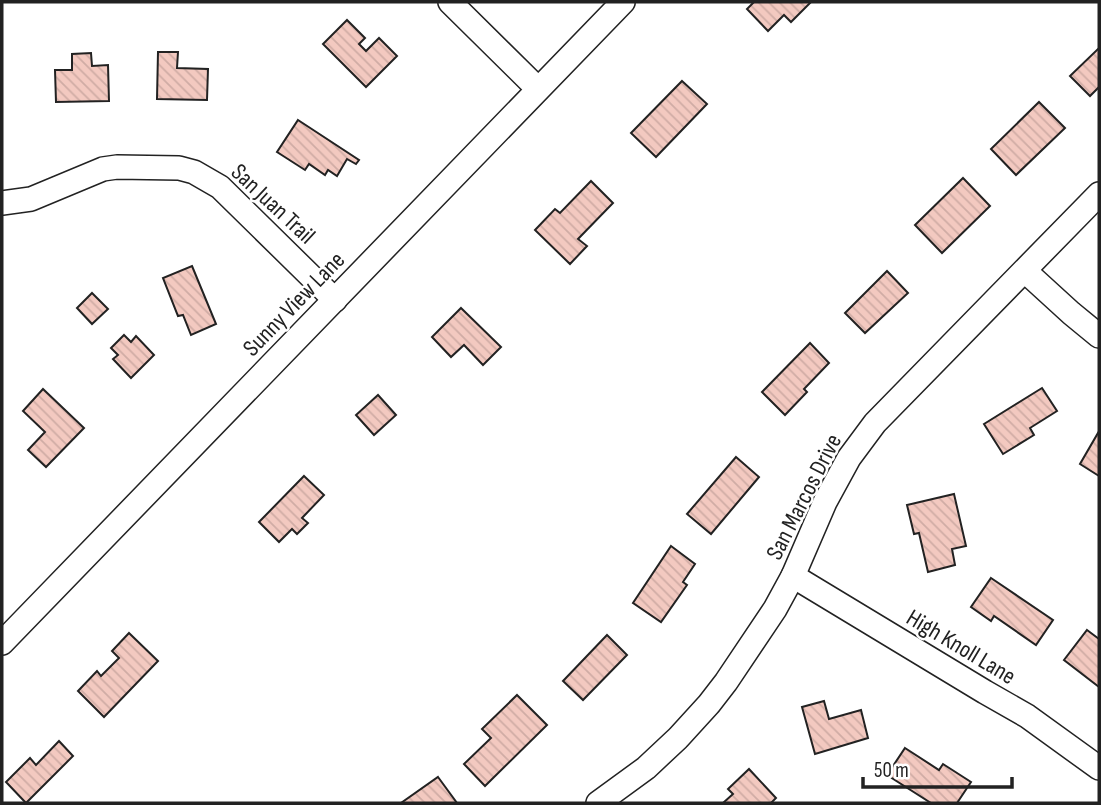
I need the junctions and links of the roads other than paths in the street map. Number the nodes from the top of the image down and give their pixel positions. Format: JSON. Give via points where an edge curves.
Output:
{"nodes":[{"id":1,"x":450,"y":2,"type":"edge"},
{"id":2,"x":623,"y":2,"type":"edge"},
{"id":3,"x":538,"y":89,"type":"junction"},
{"id":4,"x":1099,"y":194,"type":"edge"},
{"id":5,"x":2,"y":203,"type":"edge"},
{"id":6,"x":1026,"y":271,"type":"junction"},
{"id":7,"x":335,"y":300,"type":"junction"},
{"id":8,"x":1099,"y":336,"type":"edge"},
{"id":9,"x":793,"y":576,"type":"junction"},
{"id":10,"x":2,"y":643,"type":"edge"},
{"id":11,"x":1099,"y":768,"type":"edge"},
{"id":12,"x":598,"y":803,"type":"edge"}],
"edges":[{"from":1,"to":3,"type":"street"},
{"from":2,"to":3,"type":"street","name":"Sunny View Lane"},
{"from":3,"to":7,"type":"street","name":"Sunny View Lane"},
{"from":4,"to":6,"type":"street","name":"San Marcos Drive"},
{"from":5,"to":7,"type":"street","name":"San Juan Trail","via":[[31,199],[103,169],[179,168],[194,172],[220,187]]},
{"from":6,"to":8,"type":"street"},
{"from":6,"to":9,"type":"street","name":"San Marcos Drive","via":[[875,423],[825,502]]},
{"from":7,"to":10,"type":"street","name":"Sunny View Lane"},
{"from":9,"to":11,"type":"street","name":"High Knoll Lane","via":[[1027,716]]},
{"from":9,"to":12,"type":"street","name":"San Marcos Drive","via":[[709,704],[646,768]]}]}
